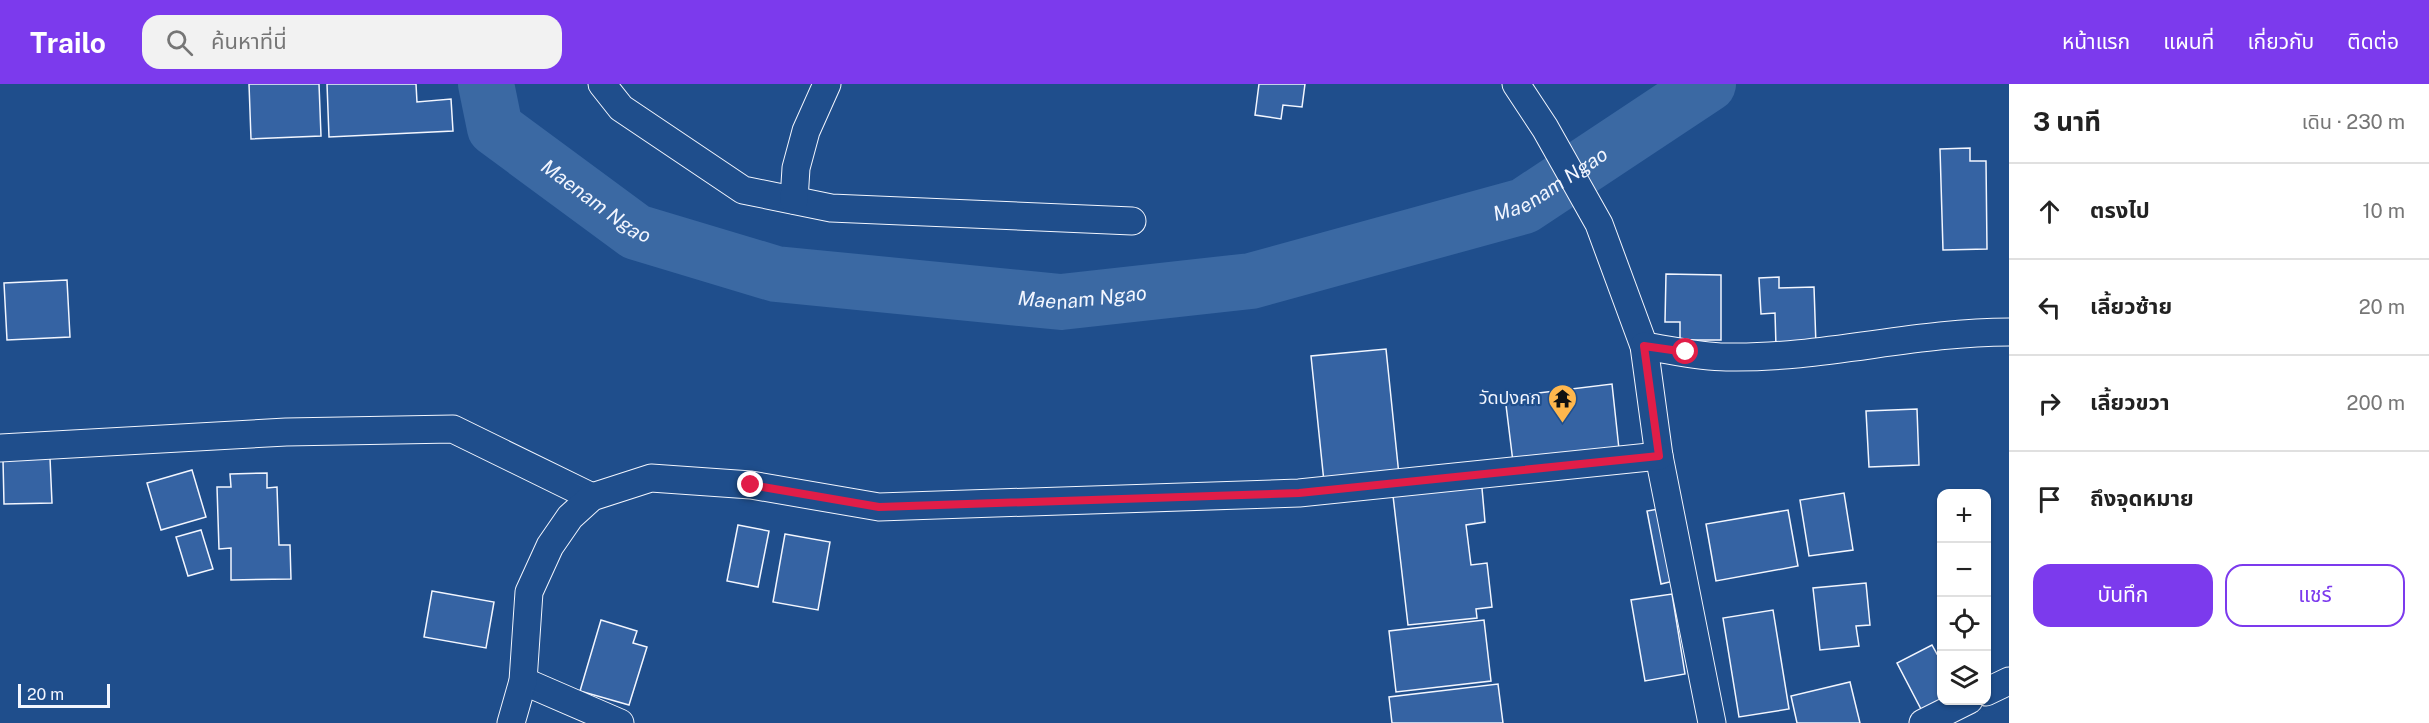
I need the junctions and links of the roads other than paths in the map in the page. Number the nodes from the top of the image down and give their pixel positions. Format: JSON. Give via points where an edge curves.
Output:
{"nodes":[{"id":1,"x":602,"y":84,"type":"edge"},
{"id":2,"x":827,"y":84,"type":"edge"},
{"id":3,"x":1516,"y":84,"type":"edge"},
{"id":4,"x":794,"y":200,"type":"junction"},
{"id":5,"x":1132,"y":221,"type":"dead end"},
{"id":6,"x":2009,"y":332,"type":"edge"},
{"id":7,"x":1644,"y":346,"type":"junction"},
{"id":8,"x":0,"y":448,"type":"edge"},
{"id":9,"x":1659,"y":456,"type":"junction"},
{"id":10,"x":592,"y":497,"type":"junction"},
{"id":11,"x":524,"y":681,"type":"junction"},
{"id":12,"x":2009,"y":681,"type":"edge"},
{"id":13,"x":1991,"y":690,"type":"edge"},
{"id":14,"x":1959,"y":705,"type":"edge"},
{"id":15,"x":511,"y":723,"type":"edge"},
{"id":16,"x":621,"y":723,"type":"edge"},
{"id":17,"x":1712,"y":723,"type":"edge"},
{"id":18,"x":1923,"y":723,"type":"edge"}],
"edges":[{"from":1,"to":4,"type":"street","via":[[621,108],[743,190]]},
{"from":2,"to":4,"type":"street","via":[[806,131],[796,168]]},
{"from":3,"to":7,"type":"street","via":[[1599,224]]},
{"from":4,"to":5,"type":"street","via":[[831,208]]},
{"from":6,"to":7,"type":"street","via":[[1973,332],[1792,354],[1725,357]]},
{"from":7,"to":9,"type":"street"},
{"from":8,"to":10,"type":"street","via":[[286,432],[453,429]]},
{"from":9,"to":10,"type":"street","via":[[1299,493],[879,507],[751,485],[651,478]]},
{"from":9,"to":17,"type":"street"},
{"from":10,"to":11,"type":"street","via":[[570,517],[550,546],[529,592]]},
{"from":11,"to":15,"type":"street"},
{"from":11,"to":16,"type":"street"},
{"from":12,"to":13,"type":"street"},
{"from":14,"to":18,"type":"street"}]}
